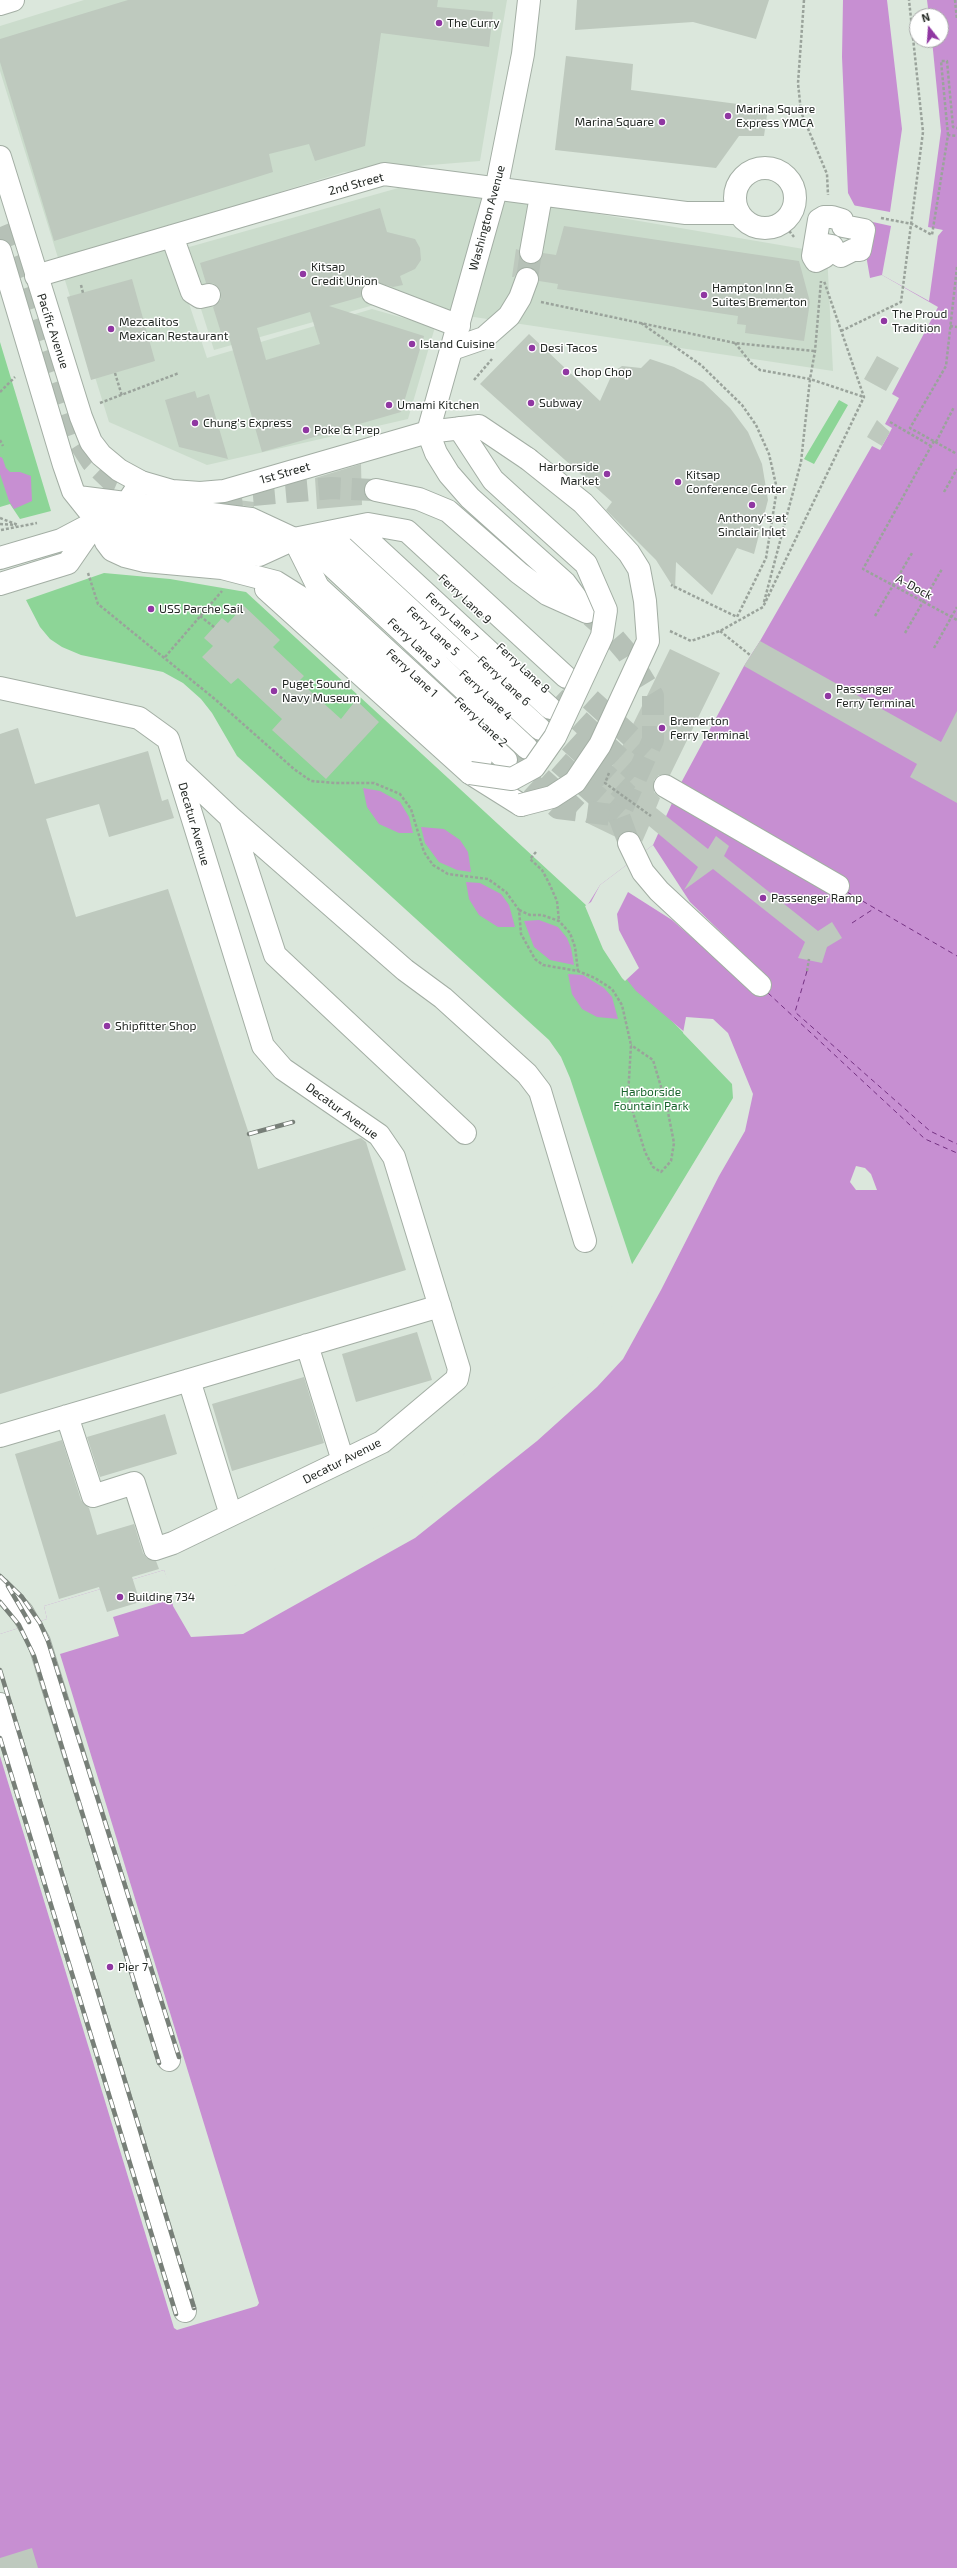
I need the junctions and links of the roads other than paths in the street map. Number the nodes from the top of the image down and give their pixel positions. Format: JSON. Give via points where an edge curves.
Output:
{"nodes":[{"id":1,"x":13,"y":0,"type":"edge"},
{"id":2,"x":529,"y":0,"type":"edge"},
{"id":3,"x":0,"y":4,"type":"edge"},
{"id":4,"x":0,"y":157,"type":"edge"},
{"id":5,"x":496,"y":190,"type":"junction"},
{"id":6,"x":541,"y":196,"type":"junction"},
{"id":7,"x":736,"y":203,"type":"junction"},
{"id":8,"x":172,"y":236,"type":"junction"},
{"id":9,"x":0,"y":251,"type":"edge"},
{"id":10,"x":531,"y":252,"type":"tunnel mouth"},
{"id":11,"x":36,"y":276,"type":"junction"},
{"id":12,"x":527,"y":279,"type":"tunnel mouth"},
{"id":13,"x":373,"y":293,"type":"dead end"},
{"id":14,"x":209,"y":295,"type":"dead end"},
{"id":15,"x":459,"y":326,"type":"junction"},
{"id":16,"x":452,"y":349,"type":"junction"},
{"id":17,"x":459,"y":428,"type":"junction"},
{"id":18,"x":428,"y":432,"type":"junction"},
{"id":19,"x":140,"y":482,"type":"junction"},
{"id":20,"x":376,"y":490,"type":"tunnel mouth"},
{"id":21,"x":112,"y":512,"type":"junction"},
{"id":22,"x":340,"y":534,"type":"junction"},
{"id":23,"x":0,"y":558,"type":"edge"},
{"id":24,"x":246,"y":573,"type":"junction"},
{"id":25,"x":0,"y":584,"type":"edge"},
{"id":26,"x":0,"y":688,"type":"edge"},
{"id":27,"x":540,"y":722,"type":"junction"},
{"id":28,"x":476,"y":766,"type":"junction"},
{"id":29,"x":179,"y":768,"type":"junction"},
{"id":30,"x":665,"y":786,"type":"dead end"},
{"id":31,"x":230,"y":817,"type":"junction"},
{"id":32,"x":629,"y":843,"type":"tunnel mouth"},
{"id":33,"x":838,"y":886,"type":"dead end"},
{"id":34,"x":760,"y":985,"type":"dead end"},
{"id":35,"x":465,"y":1133,"type":"dead end"},
{"id":36,"x":585,"y":1241,"type":"dead end"},
{"id":37,"x":440,"y":1306,"type":"junction"},
{"id":38,"x":307,"y":1345,"type":"junction"},
{"id":39,"x":189,"y":1380,"type":"junction"},
{"id":40,"x":67,"y":1416,"type":"junction"},
{"id":41,"x":0,"y":1436,"type":"edge"},
{"id":42,"x":343,"y":1460,"type":"junction"},
{"id":43,"x":231,"y":1515,"type":"junction"},
{"id":44,"x":0,"y":1589,"type":"edge"},
{"id":45,"x":0,"y":1704,"type":"edge"},
{"id":46,"x":169,"y":2060,"type":"dead end"},
{"id":47,"x":185,"y":2311,"type":"dead end"}],
"edges":[{"from":1,"to":3,"type":"main road"},
{"from":2,"to":5,"type":"main road","name":"Washington Avenue","via":[[523,54]]},
{"from":4,"to":11,"type":"main road","name":"Pacific Avenue"},
{"from":5,"to":6,"type":"main road","name":"2nd Street"},
{"from":5,"to":8,"type":"main road","name":"2nd Street","via":[[384,174]]},
{"from":5,"to":15,"type":"main road","name":"Washington Avenue"},
{"from":6,"to":7,"type":"main road","name":"2nd Street","via":[[686,213]]},
{"from":6,"to":10,"type":"main road"},
{"from":7,"to":7,"type":"main road","via":[[749,224],[763,229],[783,223],[795,207],[796,197],[794,187],[781,172],[762,168],[752,171],[738,184]]},
{"from":8,"to":11,"type":"main road","name":"2nd Street"},
{"from":8,"to":14,"type":"main road","via":[[192,292],[200,297]]},
{"from":9,"to":21,"type":"main road","via":[[64,465],[78,498]]},
{"from":11,"to":19,"type":"main road","name":"Pacific Avenue","via":[[91,442],[101,455],[119,470]]},
{"from":12,"to":16,"type":"main road","via":[[520,298],[509,316],[484,338]]},
{"from":13,"to":15,"type":"main road"},
{"from":15,"to":16,"type":"main road","name":"Washington Avenue"},
{"from":16,"to":18,"type":"main road","name":"Washington Avenue"},
{"from":17,"to":18,"type":"main road","name":"1st Street"},
{"from":17,"to":28,"type":"main road","bridge":true,"via":[[493,480],[586,564],[606,610],[602,636],[555,737],[534,767],[512,778]]},
{"from":17,"to":28,"type":"main road","name":"1st Street","bridge":true,"via":[[479,426],[528,459],[583,503],[629,553],[639,569],[648,641],[600,745],[575,782],[552,796],[521,805]]},
{"from":18,"to":19,"type":"main road","name":"1st Street","via":[[224,490],[200,493],[172,491]]},
{"from":18,"to":20,"type":"main road","via":[[436,453],[449,474],[470,498],[565,583],[587,612],[547,594],[448,511],[419,499]]},
{"from":19,"to":21,"type":"main road"},
{"from":21,"to":22,"type":"main road","via":[[251,519]]},
{"from":21,"to":22,"type":"main road","via":[[121,538],[155,545],[259,555]]},
{"from":21,"to":23,"type":"main road","via":[[61,540]]},
{"from":21,"to":24,"type":"main road","via":[[106,542],[112,550],[125,556],[145,561],[222,568]]},
{"from":21,"to":25,"type":"main road","via":[[68,564]]},
{"from":22,"to":27,"type":"main road","name":"Ferry Lane 2"},
{"from":22,"to":27,"type":"main road","name":"Ferry Lane 5"},
{"from":22,"to":27,"type":"main road","name":"Ferry Lane 8"},
{"from":22,"to":27,"type":"main road"},
{"from":22,"to":27,"type":"main road","name":"Ferry Lane 1","via":[[318,587]]},
{"from":24,"to":28,"type":"main road"},
{"from":24,"to":28,"type":"main road","via":[[276,582],[308,602],[346,634]]},
{"from":26,"to":29,"type":"main road","name":"Decatur Avenue","via":[[138,718],[168,739]]},
{"from":29,"to":31,"type":"main road"},
{"from":29,"to":37,"type":"main road","name":"Decatur Avenue","via":[[202,853],[263,1046],[283,1069],[379,1136],[394,1157]]},
{"from":30,"to":33,"type":"main road"},
{"from":31,"to":35,"type":"main road","via":[[275,954]]},
{"from":31,"to":36,"type":"main road","via":[[405,970],[443,998],[527,1074],[540,1091]]},
{"from":32,"to":34,"type":"main road","via":[[643,872],[659,891]]},
{"from":37,"to":38,"type":"main road"},
{"from":37,"to":42,"type":"main road","name":"Decatur Avenue","via":[[459,1369],[457,1379],[382,1442]]},
{"from":38,"to":39,"type":"main road"},
{"from":38,"to":42,"type":"main road"},
{"from":39,"to":40,"type":"main road"},
{"from":39,"to":43,"type":"main road"},
{"from":40,"to":41,"type":"main road"},
{"from":40,"to":43,"type":"main road","name":"Decatur Avenue","via":[[93,1496],[134,1483],[155,1549]]},
{"from":42,"to":43,"type":"main road","name":"Decatur Avenue"},
{"from":44,"to":46,"type":"main road","via":[[29,1622],[41,1647]]},
{"from":45,"to":47,"type":"main road"}]}
